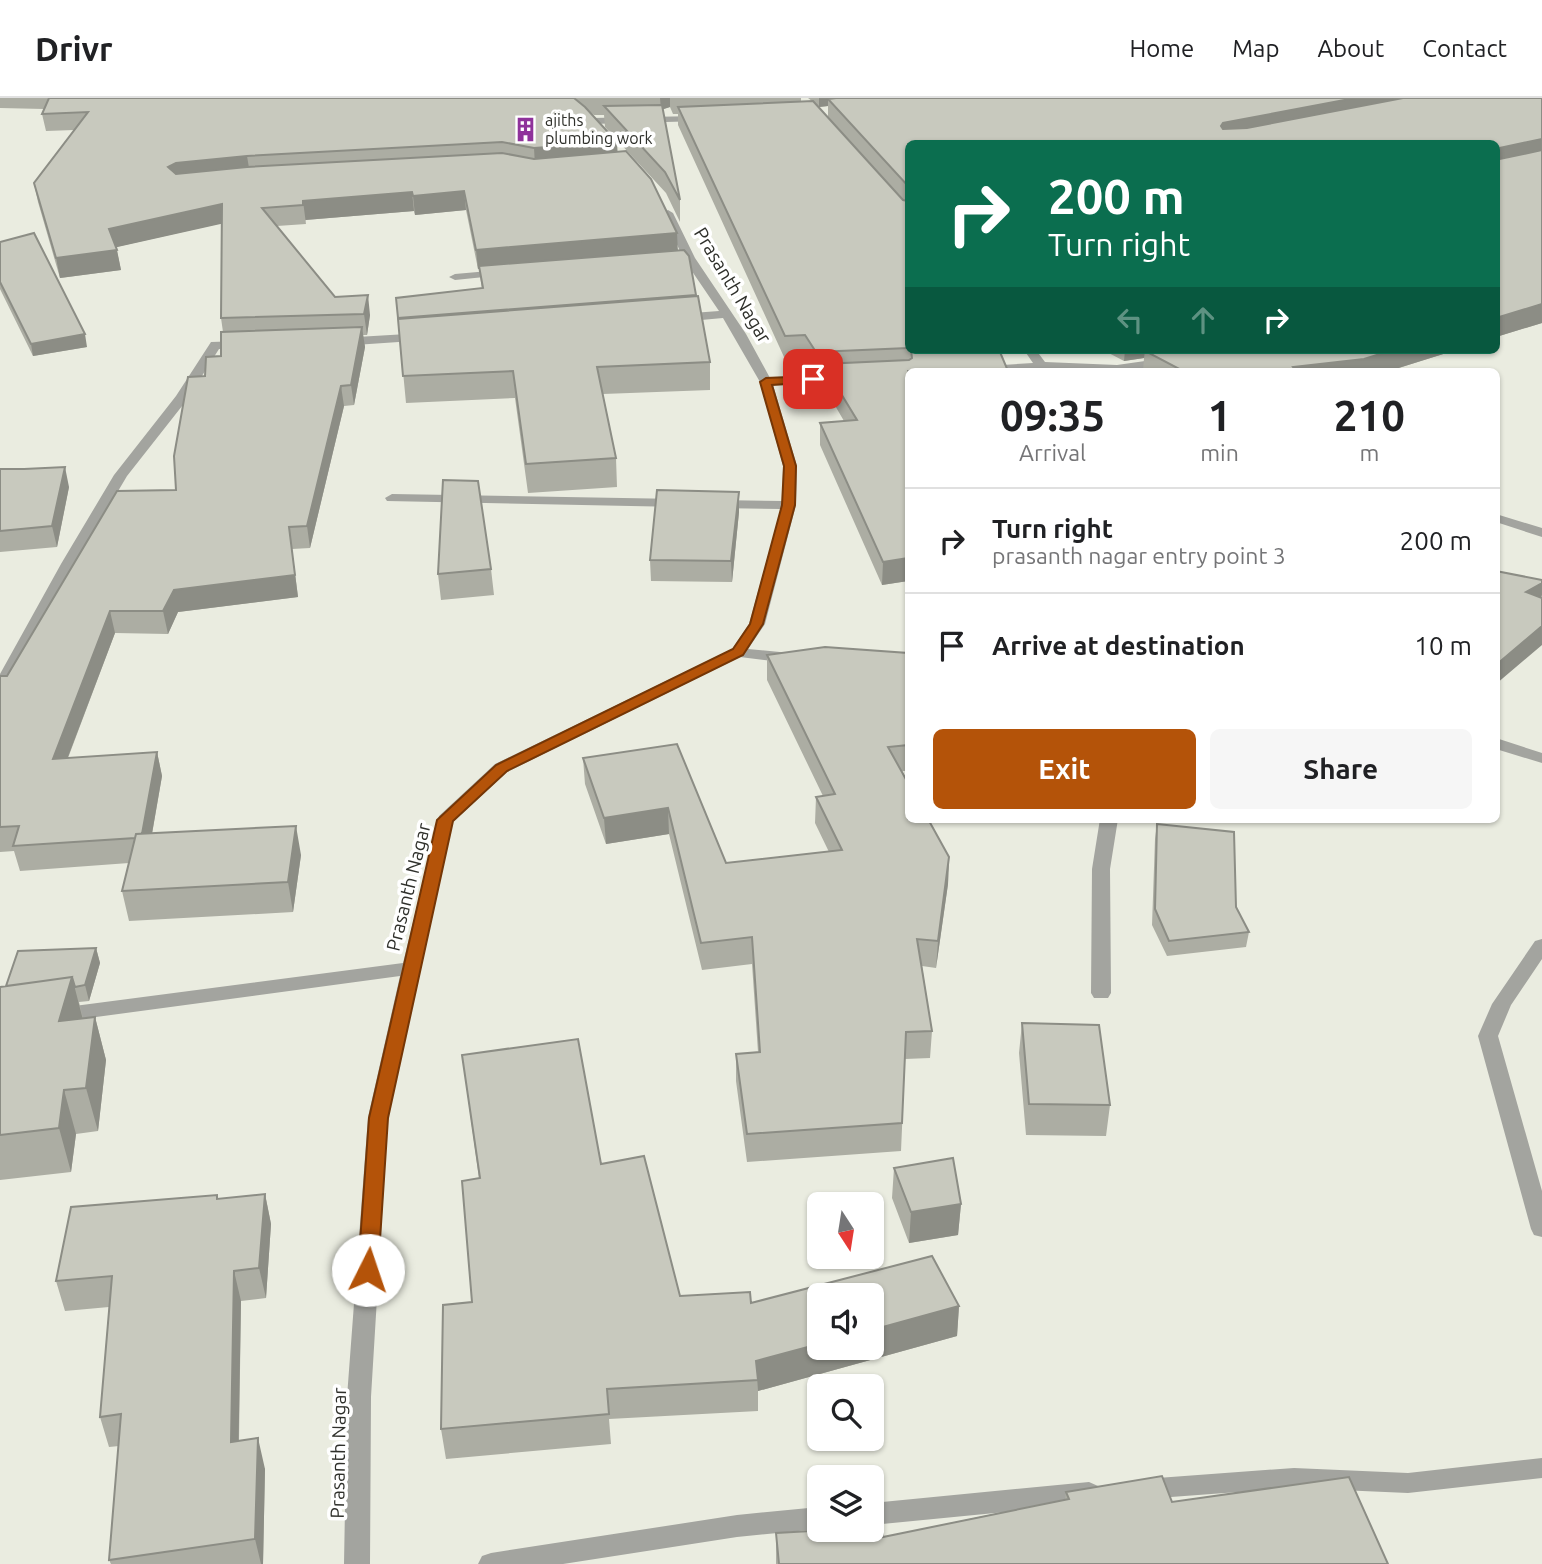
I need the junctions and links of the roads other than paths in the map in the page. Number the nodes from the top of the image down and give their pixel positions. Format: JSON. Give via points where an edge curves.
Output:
{"nodes":[{"id":1,"x":717,"y":119,"type":"edge"},
{"id":2,"x":607,"y":138,"type":"edge"},
{"id":3,"x":659,"y":195,"type":"edge"},
{"id":4,"x":510,"y":272,"type":"edge"},
{"id":5,"x":455,"y":277,"type":"dead end"},
{"id":6,"x":726,"y":314,"type":"junction"},
{"id":7,"x":671,"y":319,"type":"edge"},
{"id":8,"x":437,"y":337,"type":"edge"},
{"id":9,"x":325,"y":343,"type":"edge"},
{"id":10,"x":261,"y":345,"type":"edge"},
{"id":11,"x":1033,"y":354,"type":"edge"},
{"id":12,"x":1183,"y":360,"type":"edge"},
{"id":13,"x":1041,"y":366,"type":"junction"},
{"id":14,"x":1013,"y":368,"type":"edge"},
{"id":15,"x":1092,"y":368,"type":"edge"},
{"id":16,"x":1124,"y":368,"type":"edge"},
{"id":17,"x":856,"y":377,"type":"edge"},
{"id":18,"x":766,"y":382,"type":"junction"},
{"id":19,"x":392,"y":498,"type":"dead end"},
{"id":20,"x":789,"y":505,"type":"junction"},
{"id":21,"x":1500,"y":519,"type":"edge"},
{"id":22,"x":1542,"y":533,"type":"edge"},
{"id":23,"x":738,"y":652,"type":"junction"},
{"id":24,"x":805,"y":659,"type":"edge"},
{"id":25,"x":0,"y":689,"type":"edge"},
{"id":26,"x":1500,"y":744,"type":"edge"},
{"id":27,"x":1542,"y":758,"type":"edge"},
{"id":28,"x":1108,"y":823,"type":"edge"},
{"id":29,"x":1542,"y":944,"type":"edge"},
{"id":30,"x":410,"y":968,"type":"junction"},
{"id":31,"x":1101,"y":993,"type":"dead end"},
{"id":32,"x":41,"y":1017,"type":"edge"},
{"id":33,"x":1542,"y":1229,"type":"edge"},
{"id":34,"x":1542,"y":1468,"type":"edge"},
{"id":35,"x":884,"y":1513,"type":"edge"},
{"id":36,"x":807,"y":1519,"type":"edge"},
{"id":37,"x":357,"y":1564,"type":"edge"},
{"id":38,"x":491,"y":1564,"type":"edge"}],
"edges":[{"from":1,"to":2,"type":"street","via":[[587,118]]},
{"from":3,"to":6,"type":"street","name":"Prasanth Nagar","via":[[682,259]]},
{"from":4,"to":5,"type":"street"},
{"from":6,"to":7,"type":"street"},
{"from":6,"to":18,"type":"street","name":"Prasanth Nagar"},
{"from":8,"to":9,"type":"street"},
{"from":10,"to":25,"type":"street","via":[[215,345],[181,398],[121,475]]},
{"from":11,"to":13,"type":"street"},
{"from":12,"to":16,"type":"street"},
{"from":13,"to":14,"type":"street"},
{"from":13,"to":15,"type":"street"},
{"from":17,"to":18,"type":"street"},
{"from":18,"to":20,"type":"street","name":"Prasanth Nagar","via":[[790,466]]},
{"from":19,"to":20,"type":"street"},
{"from":20,"to":23,"type":"street","name":"Prasanth Nagar","via":[[757,624]]},
{"from":21,"to":22,"type":"street"},
{"from":23,"to":24,"type":"street"},
{"from":23,"to":30,"type":"street","name":"Prasanth Nagar","via":[[501,768],[445,820]]},
{"from":26,"to":27,"type":"street"},
{"from":28,"to":31,"type":"street","via":[[1101,869]]},
{"from":29,"to":33,"type":"street","via":[[1502,1004],[1488,1036]]},
{"from":30,"to":32,"type":"street"},
{"from":30,"to":37,"type":"street","name":"Prasanth Nagar","via":[[378,1118],[359,1397]]},
{"from":34,"to":35,"type":"street","via":[[1408,1483],[1294,1478]]},
{"from":36,"to":38,"type":"street"}]}
